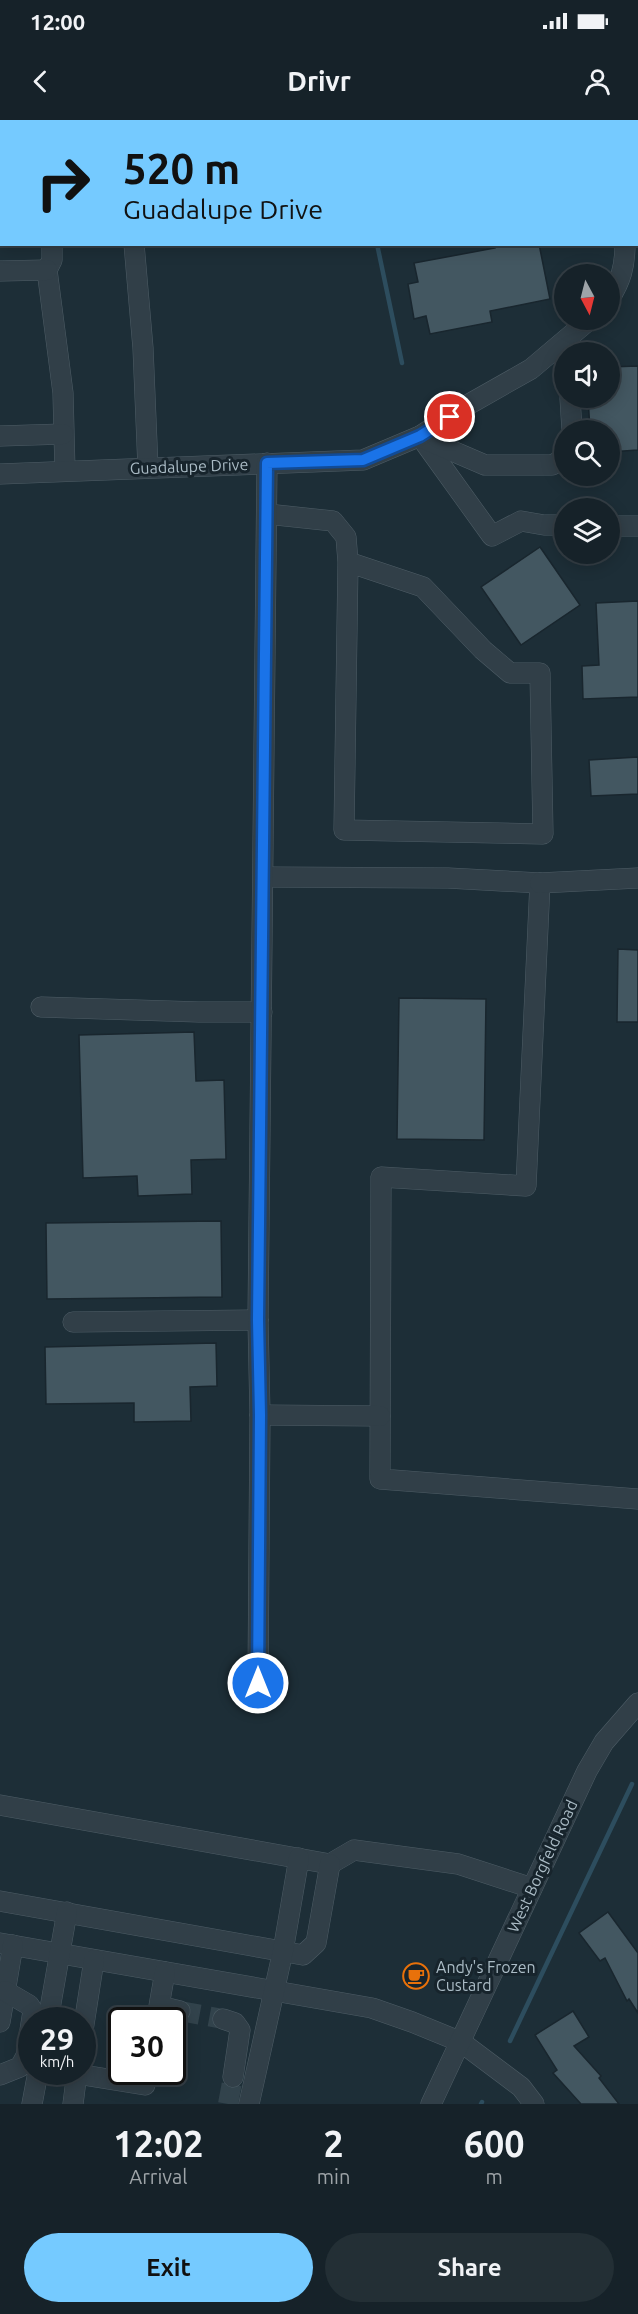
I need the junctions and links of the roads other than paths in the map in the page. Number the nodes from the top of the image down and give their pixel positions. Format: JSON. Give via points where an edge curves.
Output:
{"nodes":[{"id":1,"x":52,"y":246,"type":"edge"},
{"id":2,"x":134,"y":246,"type":"edge"},
{"id":3,"x":626,"y":246,"type":"edge"},
{"id":4,"x":47,"y":270,"type":"junction"},
{"id":5,"x":0,"y":271,"type":"edge"},
{"id":6,"x":620,"y":280,"type":"edge"},
{"id":7,"x":580,"y":330,"type":"edge"},
{"id":8,"x":570,"y":342,"type":"edge"},
{"id":9,"x":554,"y":355,"type":"edge"},
{"id":10,"x":63,"y":434,"type":"junction"},
{"id":11,"x":0,"y":436,"type":"edge"},
{"id":12,"x":420,"y":436,"type":"junction"},
{"id":13,"x":267,"y":463,"type":"junction"},
{"id":14,"x":554,"y":464,"type":"edge"},
{"id":15,"x":148,"y":468,"type":"junction"},
{"id":16,"x":65,"y":471,"type":"junction"},
{"id":17,"x":0,"y":474,"type":"edge"},
{"id":18,"x":267,"y":514,"type":"junction"},
{"id":19,"x":554,"y":525,"type":"edge"},
{"id":20,"x":620,"y":526,"type":"edge"},
{"id":21,"x":638,"y":526,"type":"edge"},
{"id":22,"x":348,"y":562,"type":"junction"},
{"id":23,"x":264,"y":877,"type":"junction"},
{"id":24,"x":638,"y":878,"type":"edge"},
{"id":25,"x":540,"y":883,"type":"junction"},
{"id":26,"x":41,"y":1007,"type":"dead end"},
{"id":27,"x":262,"y":1012,"type":"junction"},
{"id":28,"x":258,"y":1320,"type":"junction"},
{"id":29,"x":73,"y":1322,"type":"dead end"},
{"id":30,"x":260,"y":1415,"type":"junction"},
{"id":31,"x":380,"y":1416,"type":"junction"},
{"id":32,"x":638,"y":1499,"type":"edge"},
{"id":33,"x":258,"y":1683,"type":"dead end"},
{"id":34,"x":638,"y":1703,"type":"edge"},
{"id":35,"x":0,"y":1806,"type":"edge"},
{"id":36,"x":299,"y":1858,"type":"junction"},
{"id":37,"x":330,"y":1864,"type":"junction"},
{"id":38,"x":532,"y":1888,"type":"junction"},
{"id":39,"x":0,"y":1900,"type":"edge"},
{"id":40,"x":68,"y":1912,"type":"junction"},
{"id":41,"x":6,"y":1944,"type":"edge"},
{"id":42,"x":283,"y":1951,"type":"junction"},
{"id":43,"x":61,"y":1954,"type":"junction"},
{"id":44,"x":94,"y":1960,"type":"junction"},
{"id":45,"x":165,"y":1972,"type":"junction"},
{"id":46,"x":273,"y":1990,"type":"junction"},
{"id":47,"x":13,"y":1995,"type":"junction"},
{"id":48,"x":51,"y":2007,"type":"edge"},
{"id":49,"x":87,"y":2007,"type":"edge"},
{"id":50,"x":159,"y":2007,"type":"edge"},
{"id":51,"x":223,"y":2019,"type":"tunnel mouth"},
{"id":52,"x":0,"y":2022,"type":"edge"},
{"id":53,"x":461,"y":2042,"type":"junction"},
{"id":54,"x":5,"y":2073,"type":"edge"},
{"id":55,"x":232,"y":2077,"type":"tunnel mouth"},
{"id":56,"x":36,"y":2085,"type":"edge"},
{"id":57,"x":75,"y":2085,"type":"edge"},
{"id":58,"x":32,"y":2104,"type":"edge"},
{"id":59,"x":73,"y":2104,"type":"edge"},
{"id":60,"x":249,"y":2104,"type":"edge"},
{"id":61,"x":431,"y":2104,"type":"edge"},
{"id":62,"x":534,"y":2104,"type":"edge"}],
"edges":[{"from":1,"to":4,"type":"street"},
{"from":2,"to":15,"type":"street"},
{"from":3,"to":6,"type":"street"},
{"from":4,"to":5,"type":"street"},
{"from":4,"to":10,"type":"street","via":[[63,393]]},
{"from":7,"to":8,"type":"street","name":"Guadalupe Drive"},
{"from":9,"to":12,"type":"street","name":"Guadalupe Drive"},
{"from":10,"to":11,"type":"street"},
{"from":10,"to":16,"type":"street"},
{"from":12,"to":13,"type":"street","name":"Guadalupe Drive","via":[[363,460]]},
{"from":12,"to":14,"type":"street","via":[[485,465]]},
{"from":12,"to":19,"type":"street","via":[[492,536],[521,521]]},
{"from":13,"to":15,"type":"street","name":"Guadalupe Drive"},
{"from":13,"to":18,"type":"street"},
{"from":15,"to":16,"type":"street","name":"Guadalupe Drive"},
{"from":16,"to":17,"type":"street","name":"Guadalupe Drive"},
{"from":18,"to":22,"type":"street","via":[[333,521],[346,537]]},
{"from":18,"to":23,"type":"street"},
{"from":20,"to":21,"type":"street"},
{"from":22,"to":22,"type":"street","via":[[344,830],[543,834],[540,673],[510,673],[423,587]]},
{"from":23,"to":25,"type":"street"},
{"from":23,"to":27,"type":"street"},
{"from":24,"to":25,"type":"street"},
{"from":25,"to":31,"type":"street","via":[[526,1186],[381,1178]]},
{"from":26,"to":27,"type":"street"},
{"from":27,"to":28,"type":"street"},
{"from":28,"to":29,"type":"street"},
{"from":28,"to":30,"type":"street"},
{"from":30,"to":31,"type":"street"},
{"from":30,"to":33,"type":"street"},
{"from":31,"to":32,"type":"street","via":[[380,1479]]},
{"from":34,"to":38,"type":"street","name":"West Borgfeld Road","via":[[604,1742],[586,1771]]},
{"from":35,"to":36,"type":"street"},
{"from":36,"to":37,"type":"street"},
{"from":36,"to":42,"type":"street"},
{"from":37,"to":38,"type":"street","via":[[354,1850],[458,1864]]},
{"from":37,"to":42,"type":"street","via":[[316,1942],[303,1955]]},
{"from":38,"to":53,"type":"street","name":"West Borgfeld Road"},
{"from":39,"to":40,"type":"street"},
{"from":40,"to":42,"type":"street"},
{"from":40,"to":43,"type":"street"},
{"from":41,"to":43,"type":"street"},
{"from":41,"to":47,"type":"street"},
{"from":42,"to":46,"type":"street"},
{"from":43,"to":44,"type":"street"},
{"from":43,"to":48,"type":"street"},
{"from":44,"to":45,"type":"street"},
{"from":44,"to":49,"type":"street"},
{"from":45,"to":46,"type":"street"},
{"from":45,"to":50,"type":"street"},
{"from":46,"to":53,"type":"street","via":[[372,2008]]},
{"from":46,"to":60,"type":"street"},
{"from":47,"to":52,"type":"street"},
{"from":47,"to":54,"type":"street","via":[[33,2011],[26,2056],[20,2067]]},
{"from":51,"to":55,"type":"street","via":[[235,2023],[240,2030]]},
{"from":53,"to":61,"type":"street","name":"West Borgfeld Road"},
{"from":53,"to":62,"type":"street","via":[[521,2087]]},
{"from":56,"to":58,"type":"street"},
{"from":57,"to":59,"type":"street"}]}
